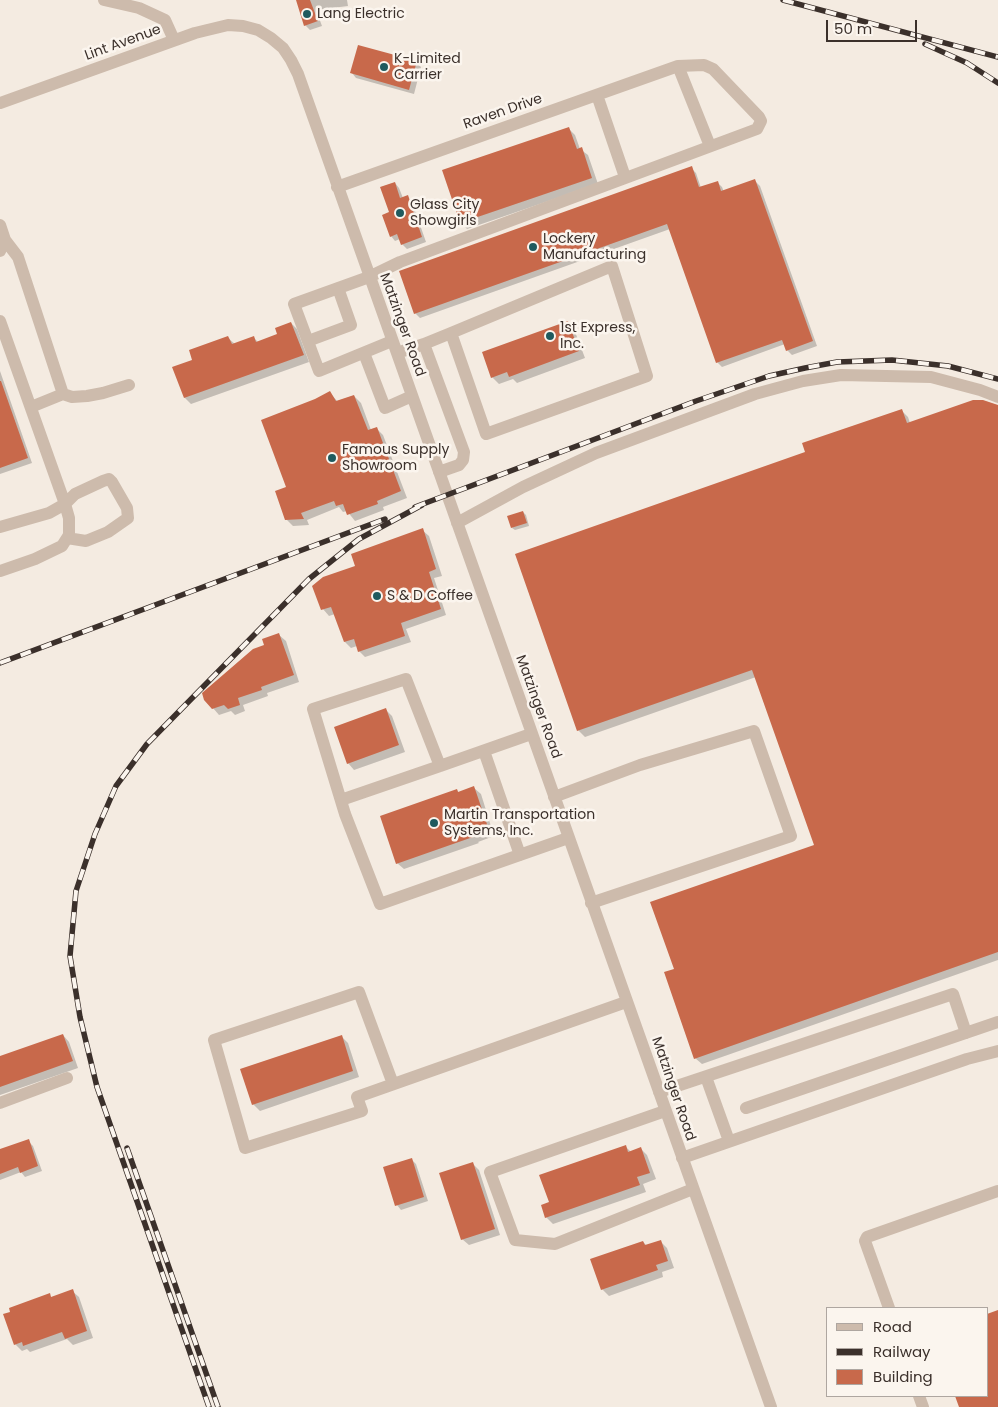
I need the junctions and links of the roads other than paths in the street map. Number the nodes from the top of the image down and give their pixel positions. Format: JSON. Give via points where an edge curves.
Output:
{"nodes":[{"id":1,"x":104,"y":0,"type":"edge"},
{"id":2,"x":258,"y":30,"type":"joint"},
{"id":3,"x":174,"y":40,"type":"junction"},
{"id":4,"x":678,"y":66,"type":"junction"},
{"id":5,"x":597,"y":95,"type":"junction"},
{"id":6,"x":0,"y":103,"type":"edge"},
{"id":7,"x":710,"y":146,"type":"junction"},
{"id":8,"x":625,"y":177,"type":"junction"},
{"id":9,"x":337,"y":187,"type":"junction"},
{"id":10,"x":0,"y":225,"type":"edge"},
{"id":11,"x":2,"y":245,"type":"edge"},
{"id":12,"x":369,"y":276,"type":"junction"},
{"id":13,"x":338,"y":288,"type":"junction"},
{"id":14,"x":0,"y":321,"type":"edge"},
{"id":15,"x":451,"y":333,"type":"junction"},
{"id":16,"x":308,"y":341,"type":"junction"},
{"id":17,"x":392,"y":341,"type":"junction"},
{"id":18,"x":424,"y":344,"type":"junction"},
{"id":19,"x":364,"y":352,"type":"junction"},
{"id":20,"x":397,"y":353,"type":"junction"},
{"id":21,"x":129,"y":385,"type":"dead end"},
{"id":22,"x":63,"y":394,"type":"junction"},
{"id":23,"x":412,"y":396,"type":"junction"},
{"id":24,"x":998,"y":397,"type":"edge"},
{"id":25,"x":31,"y":407,"type":"junction"},
{"id":26,"x":439,"y":472,"type":"junction"},
{"id":27,"x":65,"y":504,"type":"junction"},
{"id":28,"x":457,"y":523,"type":"junction"},
{"id":29,"x":0,"y":527,"type":"edge"},
{"id":30,"x":67,"y":538,"type":"junction"},
{"id":31,"x":0,"y":571,"type":"edge"},
{"id":32,"x":531,"y":734,"type":"junction"},
{"id":33,"x":484,"y":751,"type":"junction"},
{"id":34,"x":440,"y":766,"type":"junction"},
{"id":35,"x":554,"y":797,"type":"junction"},
{"id":36,"x":341,"y":800,"type":"junction"},
{"id":37,"x":568,"y":838,"type":"junction"},
{"id":38,"x":520,"y":855,"type":"junction"},
{"id":39,"x":591,"y":903,"type":"junction"},
{"id":40,"x":626,"y":1002,"type":"junction"},
{"id":41,"x":998,"y":1022,"type":"edge"},
{"id":42,"x":966,"y":1033,"type":"junction"},
{"id":43,"x":998,"y":1051,"type":"edge"},
{"id":44,"x":706,"y":1076,"type":"junction"},
{"id":45,"x":67,"y":1078,"type":"dead end"},
{"id":46,"x":393,"y":1084,"type":"junction"},
{"id":47,"x":659,"y":1092,"type":"junction"},
{"id":48,"x":0,"y":1103,"type":"edge"},
{"id":49,"x":746,"y":1108,"type":"dead end"},
{"id":50,"x":665,"y":1111,"type":"junction"},
{"id":51,"x":729,"y":1141,"type":"junction"},
{"id":52,"x":682,"y":1158,"type":"junction"},
{"id":53,"x":693,"y":1189,"type":"junction"},
{"id":54,"x":998,"y":1191,"type":"edge"},
{"id":55,"x":889,"y":1307,"type":"edge"},
{"id":56,"x":770,"y":1407,"type":"edge"}],
"edges":[{"from":1,"to":3,"type":"street","via":[[138,8],[165,20]]},
{"from":2,"to":3,"type":"street","name":"Lint Avenue","via":[[228,25]]},
{"from":2,"to":9,"type":"street","name":"Matzinger Road","via":[[283,48],[292,60]]},
{"from":3,"to":6,"type":"street","name":"Lint Avenue"},
{"from":4,"to":5,"type":"street","name":"Raven Drive"},
{"from":4,"to":7,"type":"street"},
{"from":4,"to":7,"type":"street","name":"Raven Drive","via":[[704,65],[713,69],[761,120],[757,129]]},
{"from":5,"to":8,"type":"street"},
{"from":5,"to":9,"type":"street","name":"Raven Drive"},
{"from":7,"to":8,"type":"street"},
{"from":8,"to":12,"type":"street"},
{"from":9,"to":12,"type":"street","name":"Matzinger Road"},
{"from":10,"to":11,"type":"street"},
{"from":11,"to":22,"type":"street","via":[[18,257]]},
{"from":12,"to":13,"type":"street"},
{"from":12,"to":17,"type":"street","name":"Matzinger Road"},
{"from":13,"to":16,"type":"street","via":[[351,325]]},
{"from":13,"to":16,"type":"street","via":[[294,304]]},
{"from":14,"to":25,"type":"street"},
{"from":15,"to":15,"type":"street","via":[[612,266],[647,376],[486,434]]},
{"from":15,"to":18,"type":"street"},
{"from":16,"to":19,"type":"street","via":[[319,371]]},
{"from":17,"to":19,"type":"street"},
{"from":17,"to":20,"type":"street","name":"Matzinger Road"},
{"from":18,"to":20,"type":"street"},
{"from":18,"to":26,"type":"street","via":[[464,452],[459,465]]},
{"from":19,"to":23,"type":"street","via":[[385,408]]},
{"from":20,"to":23,"type":"street","name":"Matzinger Road"},
{"from":21,"to":22,"type":"street","via":[[87,396]]},
{"from":22,"to":25,"type":"street"},
{"from":23,"to":26,"type":"street","name":"Matzinger Road"},
{"from":24,"to":28,"type":"street","via":[[931,377],[841,375],[803,381],[755,394],[596,453]]},
{"from":25,"to":27,"type":"street"},
{"from":26,"to":28,"type":"street","name":"Matzinger Road"},
{"from":27,"to":29,"type":"street","via":[[50,513]]},
{"from":27,"to":30,"type":"street","via":[[69,518]]},
{"from":27,"to":30,"type":"street","via":[[75,494],[109,479],[126,508],[128,518],[108,532],[86,541]]},
{"from":28,"to":32,"type":"street","name":"Matzinger Road"},
{"from":30,"to":31,"type":"street","via":[[62,546]]},
{"from":32,"to":33,"type":"street"},
{"from":32,"to":35,"type":"street","name":"Matzinger Road"},
{"from":33,"to":34,"type":"street"},
{"from":33,"to":38,"type":"street"},
{"from":34,"to":36,"type":"street"},
{"from":34,"to":36,"type":"street","via":[[406,679],[313,709]]},
{"from":35,"to":37,"type":"street","name":"Matzinger Road"},
{"from":35,"to":39,"type":"street","via":[[640,765],[754,731],[791,836]]},
{"from":36,"to":38,"type":"street","via":[[380,904]]},
{"from":37,"to":38,"type":"street"},
{"from":37,"to":39,"type":"street","name":"Matzinger Road"},
{"from":39,"to":40,"type":"street","name":"Matzinger Road"},
{"from":40,"to":46,"type":"street"},
{"from":40,"to":47,"type":"street","name":"Matzinger Road"},
{"from":41,"to":42,"type":"street"},
{"from":42,"to":44,"type":"street","via":[[953,994]]},
{"from":42,"to":49,"type":"street"},
{"from":43,"to":51,"type":"street"},
{"from":44,"to":47,"type":"street"},
{"from":44,"to":51,"type":"street"},
{"from":45,"to":48,"type":"street"},
{"from":46,"to":46,"type":"street","via":[[357,1097],[362,1111],[245,1148],[214,1040],[359,992]]},
{"from":47,"to":50,"type":"street","name":"Matzinger Road"},
{"from":50,"to":52,"type":"street","name":"Matzinger Road"},
{"from":50,"to":53,"type":"street","via":[[490,1172],[515,1240],[555,1244]]},
{"from":51,"to":52,"type":"street"},
{"from":52,"to":53,"type":"street","name":"Matzinger Road"},
{"from":53,"to":56,"type":"street","name":"Matzinger Road"},
{"from":54,"to":55,"type":"street","via":[[867,1237],[865,1241]]}]}
